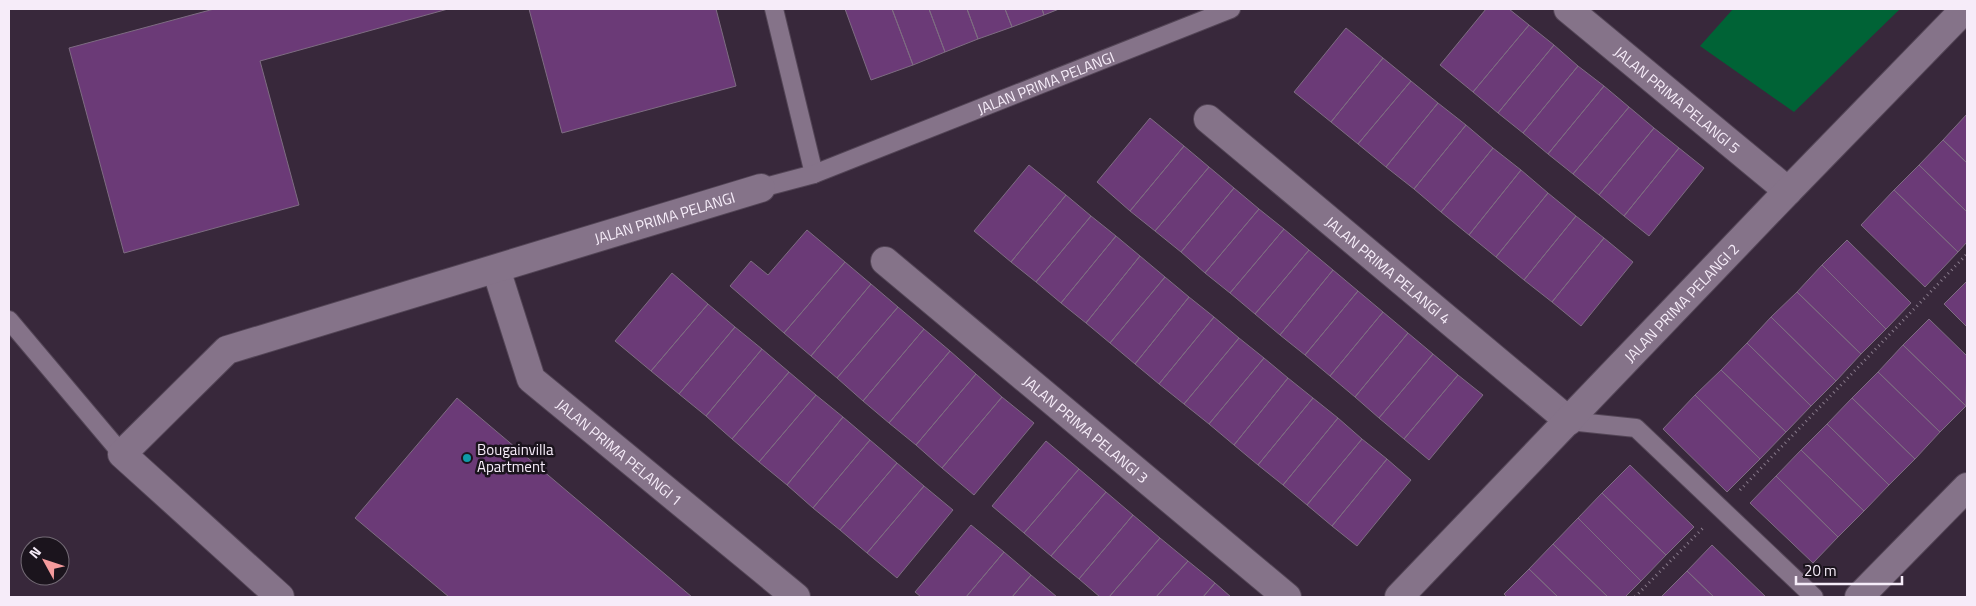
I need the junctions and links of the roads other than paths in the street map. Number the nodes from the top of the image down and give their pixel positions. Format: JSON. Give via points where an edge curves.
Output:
{"nodes":[{"id":1,"x":774,"y":9,"type":"edge"},
{"id":2,"x":1231,"y":9,"type":"edge"},
{"id":3,"x":1568,"y":9,"type":"edge"},
{"id":4,"x":1965,"y":9,"type":"edge"},
{"id":5,"x":1208,"y":119,"type":"dead end"},
{"id":6,"x":814,"y":174,"type":"junction"},
{"id":7,"x":761,"y":188,"type":"joint"},
{"id":8,"x":1788,"y":191,"type":"junction"},
{"id":9,"x":885,"y":261,"type":"dead end"},
{"id":10,"x":496,"y":269,"type":"junction"},
{"id":11,"x":9,"y":320,"type":"edge"},
{"id":12,"x":1569,"y":421,"type":"junction"},
{"id":13,"x":122,"y":454,"type":"junction"},
{"id":14,"x":1967,"y":487,"type":"edge"},
{"id":15,"x":280,"y":597,"type":"edge"},
{"id":16,"x":796,"y":597,"type":"edge"},
{"id":17,"x":1287,"y":597,"type":"edge"},
{"id":18,"x":1399,"y":597,"type":"edge"},
{"id":19,"x":1814,"y":597,"type":"edge"},
{"id":20,"x":1858,"y":597,"type":"edge"}],
"edges":[{"from":1,"to":6,"type":"lane"},
{"from":2,"to":6,"type":"lane","name":"JALAN PRIMA PELANGI"},
{"from":3,"to":8,"type":"street","name":"JALAN PRIMA PELANGI 5"},
{"from":4,"to":8,"type":"street","name":"JALAN PRIMA PELANGI 2"},
{"from":5,"to":12,"type":"street","name":"JALAN PRIMA PELANGI 4"},
{"from":6,"to":7,"type":"lane","name":"JALAN PRIMA PELANGI"},
{"from":7,"to":10,"type":"street","name":"JALAN PRIMA PELANGI"},
{"from":8,"to":12,"type":"street","name":"JALAN PRIMA PELANGI 2"},
{"from":9,"to":17,"type":"street","name":"JALAN PRIMA PELANGI 3"},
{"from":10,"to":13,"type":"street","name":"JALAN PRIMA PELANGI","via":[[227,350]]},
{"from":10,"to":16,"type":"street","name":"JALAN PRIMA PELANGI 1","via":[[531,379]]},
{"from":11,"to":13,"type":"lane"},
{"from":12,"to":18,"type":"street","name":"JALAN PRIMA PELANGI 2"},
{"from":12,"to":19,"type":"lane","via":[[1636,428]]},
{"from":13,"to":15,"type":"street"},
{"from":14,"to":20,"type":"street"}]}
